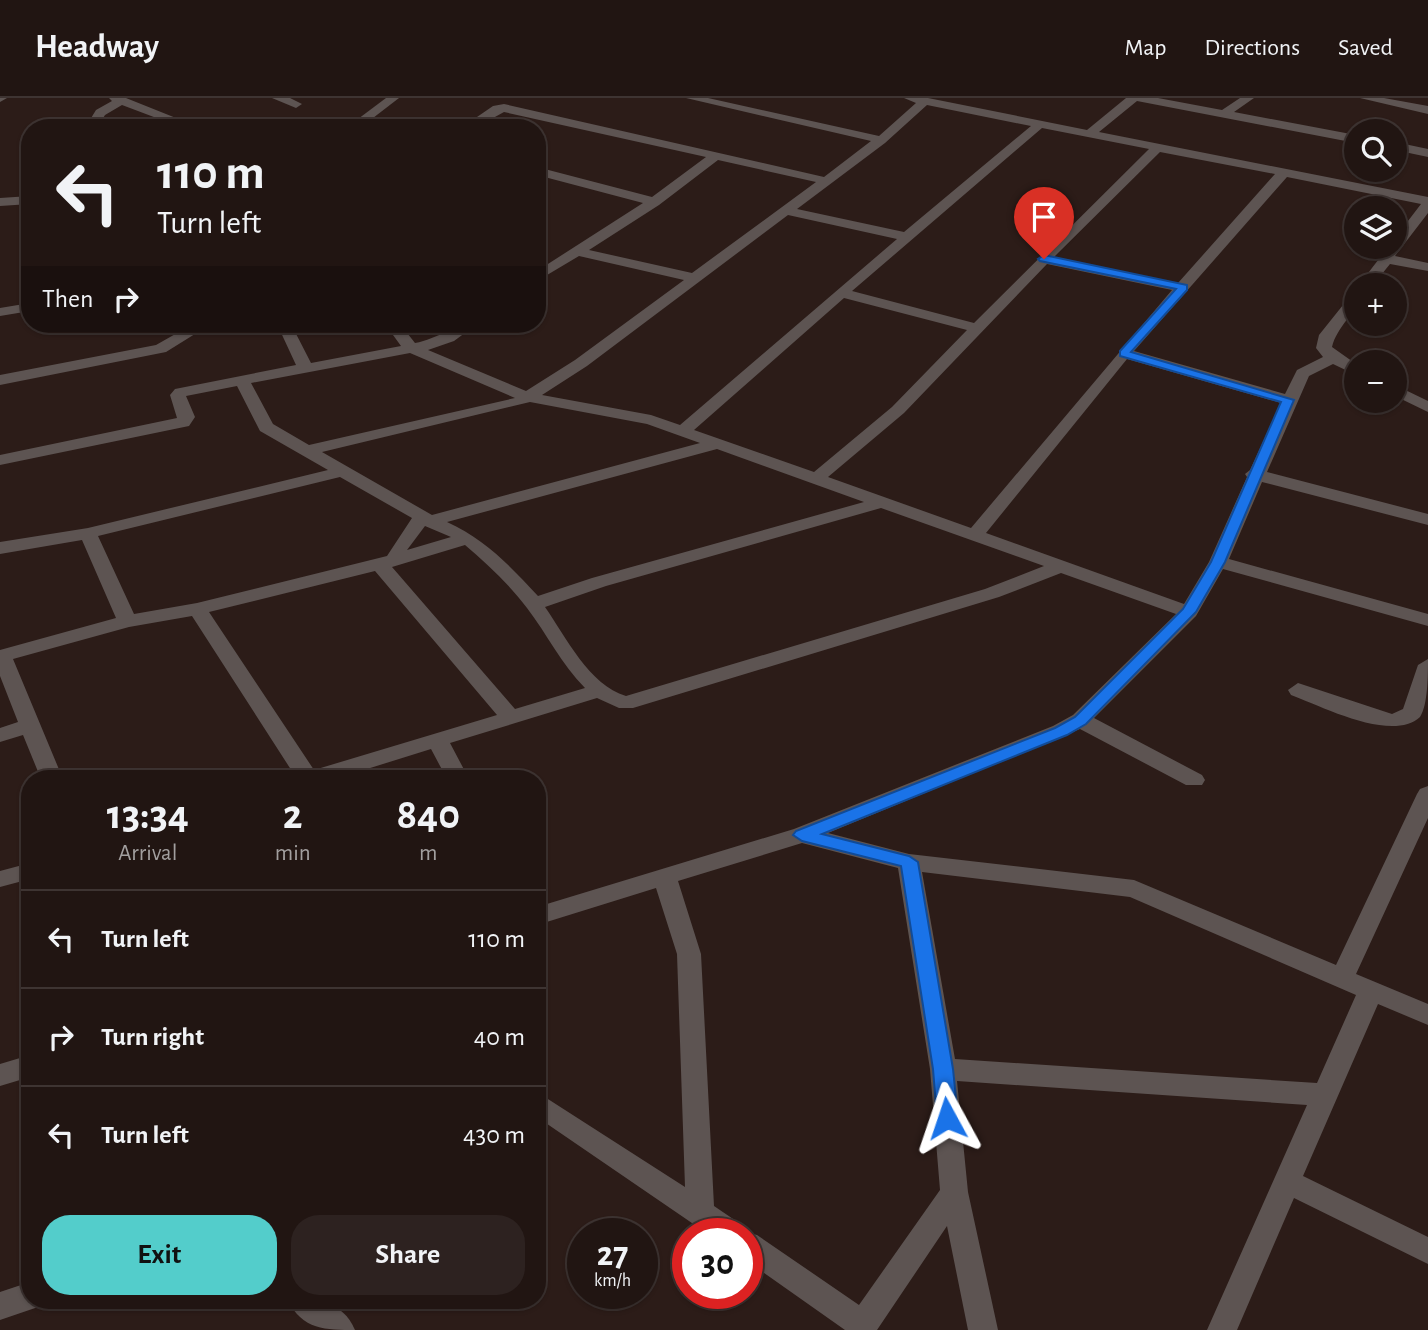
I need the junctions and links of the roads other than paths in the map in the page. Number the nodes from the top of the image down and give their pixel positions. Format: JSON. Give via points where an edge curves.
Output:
{"nodes":[{"id":1,"x":278,"y":98,"type":"edge"},
{"id":2,"x":393,"y":98,"type":"edge"},
{"id":3,"x":692,"y":98,"type":"edge"},
{"id":4,"x":910,"y":98,"type":"edge"},
{"id":5,"x":1133,"y":98,"type":"edge"},
{"id":6,"x":1140,"y":98,"type":"edge"},
{"id":7,"x":1248,"y":98,"type":"edge"},
{"id":8,"x":1366,"y":98,"type":"edge"},
{"id":9,"x":118,"y":99,"type":"edge"},
{"id":10,"x":925,"y":101,"type":"junction"},
{"id":11,"x":296,"y":104,"type":"dead end"},
{"id":12,"x":1428,"y":110,"type":"edge"},
{"id":13,"x":1224,"y":114,"type":"junction"},
{"id":14,"x":97,"y":119,"type":"edge"},
{"id":15,"x":171,"y":119,"type":"edge"},
{"id":16,"x":364,"y":119,"type":"edge"},
{"id":17,"x":480,"y":119,"type":"edge"},
{"id":18,"x":1041,"y":123,"type":"junction"},
{"id":19,"x":1090,"y":133,"type":"junction"},
{"id":20,"x":1344,"y":137,"type":"edge"},
{"id":21,"x":881,"y":140,"type":"junction"},
{"id":22,"x":1158,"y":147,"type":"junction"},
{"id":23,"x":1407,"y":149,"type":"edge"},
{"id":24,"x":1428,"y":153,"type":"edge"},
{"id":25,"x":717,"y":155,"type":"junction"},
{"id":26,"x":568,"y":163,"type":"dead end"},
{"id":27,"x":546,"y":172,"type":"edge"},
{"id":28,"x":1284,"y":172,"type":"junction"},
{"id":29,"x":546,"y":174,"type":"edge"},
{"id":30,"x":826,"y":181,"type":"junction"},
{"id":31,"x":21,"y":201,"type":"edge"},
{"id":32,"x":0,"y":202,"type":"edge"},
{"id":33,"x":654,"y":202,"type":"junction"},
{"id":34,"x":1428,"y":202,"type":"edge"},
{"id":35,"x":788,"y":211,"type":"junction"},
{"id":36,"x":1407,"y":231,"type":"edge"},
{"id":37,"x":908,"y":237,"type":"junction"},
{"id":38,"x":574,"y":251,"type":"junction"},
{"id":39,"x":1044,"y":259,"type":"junction"},
{"id":40,"x":1387,"y":259,"type":"joint"},
{"id":41,"x":1428,"y":267,"type":"edge"},
{"id":42,"x":546,"y":270,"type":"edge"},
{"id":43,"x":1376,"y":273,"type":"edge"},
{"id":44,"x":694,"y":278,"type":"junction"},
{"id":45,"x":1183,"y":288,"type":"junction"},
{"id":46,"x":841,"y":293,"type":"junction"},
{"id":47,"x":21,"y":308,"type":"edge"},
{"id":48,"x":0,"y":312,"type":"edge"},
{"id":49,"x":1344,"y":313,"type":"edge"},
{"id":50,"x":976,"y":328,"type":"junction"},
{"id":51,"x":188,"y":333,"type":"edge"},
{"id":52,"x":288,"y":333,"type":"edge"},
{"id":53,"x":399,"y":333,"type":"edge"},
{"id":54,"x":456,"y":333,"type":"edge"},
{"id":55,"x":411,"y":348,"type":"junction"},
{"id":56,"x":1124,"y":354,"type":"junction"},
{"id":57,"x":1333,"y":358,"type":"junction"},
{"id":58,"x":1344,"y":364,"type":"edge"},
{"id":59,"x":306,"y":369,"type":"junction"},
{"id":60,"x":0,"y":380,"type":"edge"},
{"id":61,"x":242,"y":381,"type":"junction"},
{"id":62,"x":1407,"y":396,"type":"edge"},
{"id":63,"x":527,"y":397,"type":"junction"},
{"id":64,"x":1288,"y":400,"type":"junction"},
{"id":65,"x":1428,"y":407,"type":"edge"},
{"id":66,"x":683,"y":431,"type":"junction"},
{"id":67,"x":713,"y":445,"type":"junction"},
{"id":68,"x":307,"y":450,"type":"junction"},
{"id":69,"x":0,"y":460,"type":"edge"},
{"id":70,"x":342,"y":471,"type":"junction"},
{"id":71,"x":1254,"y":474,"type":"junction"},
{"id":72,"x":816,"y":479,"type":"junction"},
{"id":73,"x":880,"y":503,"type":"junction"},
{"id":74,"x":426,"y":519,"type":"junction"},
{"id":75,"x":1428,"y":520,"type":"edge"},
{"id":76,"x":88,"y":533,"type":"junction"},
{"id":77,"x":974,"y":537,"type":"junction"},
{"id":78,"x":468,"y":538,"type":"junction"},
{"id":79,"x":1,"y":546,"type":"edge"},
{"id":80,"x":388,"y":562,"type":"junction"},
{"id":81,"x":1218,"y":562,"type":"junction"},
{"id":82,"x":1059,"y":567,"type":"junction"},
{"id":83,"x":534,"y":604,"type":"junction"},
{"id":84,"x":197,"y":609,"type":"junction"},
{"id":85,"x":1189,"y":612,"type":"junction"},
{"id":86,"x":1428,"y":620,"type":"edge"},
{"id":87,"x":127,"y":621,"type":"junction"},
{"id":88,"x":1,"y":656,"type":"edge"},
{"id":89,"x":1428,"y":666,"type":"edge"},
{"id":90,"x":600,"y":690,"type":"junction"},
{"id":91,"x":1298,"y":690,"type":"dead end"},
{"id":92,"x":511,"y":718,"type":"junction"},
{"id":93,"x":1080,"y":720,"type":"junction"},
{"id":94,"x":28,"y":726,"type":"junction"},
{"id":95,"x":0,"y":736,"type":"edge"},
{"id":96,"x":438,"y":742,"type":"junction"},
{"id":97,"x":48,"y":770,"type":"edge"},
{"id":98,"x":303,"y":770,"type":"edge"},
{"id":99,"x":340,"y":770,"type":"edge"},
{"id":100,"x":453,"y":770,"type":"edge"},
{"id":101,"x":1194,"y":780,"type":"dead end"},
{"id":102,"x":1428,"y":794,"type":"edge"},
{"id":103,"x":802,"y":835,"type":"junction"},
{"id":104,"x":909,"y":862,"type":"junction"},
{"id":105,"x":21,"y":873,"type":"edge"},
{"id":106,"x":665,"y":878,"type":"junction"},
{"id":107,"x":0,"y":879,"type":"edge"},
{"id":108,"x":546,"y":913,"type":"edge"},
{"id":109,"x":1342,"y":978,"type":"junction"},
{"id":110,"x":1371,"y":990,"type":"junction"},
{"id":111,"x":1428,"y":1015,"type":"edge"},
{"id":112,"x":21,"y":1069,"type":"edge"},
{"id":113,"x":943,"y":1069,"type":"junction"},
{"id":114,"x":0,"y":1075,"type":"edge"},
{"id":115,"x":1326,"y":1095,"type":"junction"},
{"id":116,"x":546,"y":1108,"type":"edge"},
{"id":117,"x":1288,"y":1182,"type":"junction"},
{"id":118,"x":954,"y":1192,"type":"junction"},
{"id":119,"x":700,"y":1211,"type":"junction"},
{"id":120,"x":710,"y":1218,"type":"edge"},
{"id":121,"x":1428,"y":1251,"type":"edge"},
{"id":122,"x":763,"y":1256,"type":"edge"},
{"id":123,"x":21,"y":1299,"type":"edge"},
{"id":124,"x":0,"y":1306,"type":"edge"},
{"id":125,"x":314,"y":1309,"type":"edge"},
{"id":126,"x":862,"y":1328,"type":"edge"},
{"id":127,"x":340,"y":1330,"type":"edge"},
{"id":128,"x":982,"y":1330,"type":"edge"},
{"id":129,"x":1222,"y":1330,"type":"edge"}],
"edges":[{"from":1,"to":11,"type":"street"},
{"from":2,"to":16,"type":"street"},
{"from":3,"to":21,"type":"street"},
{"from":4,"to":10,"type":"street"},
{"from":5,"to":19,"type":"street"},
{"from":6,"to":13,"type":"street"},
{"from":7,"to":13,"type":"street"},
{"from":8,"to":12,"type":"street"},
{"from":9,"to":14,"type":"street"},
{"from":9,"to":15,"type":"street"},
{"from":10,"to":18,"type":"street"},
{"from":10,"to":21,"type":"street"},
{"from":13,"to":20,"type":"street"},
{"from":17,"to":25,"type":"street","via":[[504,107]]},
{"from":18,"to":19,"type":"street"},
{"from":18,"to":37,"type":"street"},
{"from":19,"to":22,"type":"street"},
{"from":21,"to":30,"type":"street"},
{"from":22,"to":28,"type":"street"},
{"from":22,"to":39,"type":"street"},
{"from":23,"to":24,"type":"street"},
{"from":25,"to":30,"type":"street"},
{"from":25,"to":33,"type":"street"},
{"from":26,"to":27,"type":"street"},
{"from":28,"to":34,"type":"street"},
{"from":28,"to":45,"type":"street"},
{"from":29,"to":33,"type":"street"},
{"from":30,"to":35,"type":"street"},
{"from":31,"to":32,"type":"street"},
{"from":33,"to":38,"type":"street"},
{"from":34,"to":36,"type":"street"},
{"from":35,"to":37,"type":"street"},
{"from":35,"to":44,"type":"street"},
{"from":37,"to":46,"type":"street"},
{"from":38,"to":42,"type":"street"},
{"from":38,"to":44,"type":"street"},
{"from":39,"to":45,"type":"street"},
{"from":39,"to":50,"type":"street"},
{"from":40,"to":41,"type":"street"},
{"from":40,"to":43,"type":"street"},
{"from":44,"to":63,"type":"street"},
{"from":45,"to":56,"type":"street"},
{"from":46,"to":50,"type":"street"},
{"from":46,"to":66,"type":"street"},
{"from":47,"to":48,"type":"street"},
{"from":49,"to":57,"type":"street","via":[[1327,335],[1324,348]]},
{"from":50,"to":72,"type":"street","via":[[898,410]]},
{"from":51,"to":60,"type":"street","via":[[161,349]]},
{"from":52,"to":59,"type":"street"},
{"from":53,"to":55,"type":"street"},
{"from":54,"to":55,"type":"street"},
{"from":55,"to":59,"type":"street"},
{"from":55,"to":63,"type":"street"},
{"from":56,"to":64,"type":"street"},
{"from":56,"to":77,"type":"street"},
{"from":57,"to":58,"type":"street"},
{"from":57,"to":64,"type":"street","via":[[1303,373]]},
{"from":59,"to":61,"type":"street"},
{"from":61,"to":68,"type":"street","via":[[266,427]]},
{"from":61,"to":69,"type":"street","via":[[181,392],[178,395],[187,417],[183,422]]},
{"from":62,"to":65,"type":"street"},
{"from":63,"to":66,"type":"street","via":[[629,415]]},
{"from":63,"to":68,"type":"street"},
{"from":64,"to":71,"type":"street"},
{"from":66,"to":67,"type":"street"},
{"from":67,"to":72,"type":"street"},
{"from":67,"to":74,"type":"street"},
{"from":68,"to":70,"type":"street"},
{"from":70,"to":74,"type":"street"},
{"from":70,"to":76,"type":"street"},
{"from":71,"to":75,"type":"street"},
{"from":71,"to":81,"type":"street"},
{"from":72,"to":73,"type":"street"},
{"from":73,"to":77,"type":"street"},
{"from":73,"to":83,"type":"street"},
{"from":74,"to":78,"type":"street"},
{"from":74,"to":80,"type":"street"},
{"from":76,"to":79,"type":"street"},
{"from":76,"to":87,"type":"street"},
{"from":77,"to":82,"type":"street"},
{"from":78,"to":80,"type":"street"},
{"from":78,"to":83,"type":"street"},
{"from":80,"to":84,"type":"street"},
{"from":80,"to":92,"type":"street"},
{"from":81,"to":85,"type":"street"},
{"from":81,"to":86,"type":"street"},
{"from":82,"to":85,"type":"street"},
{"from":82,"to":90,"type":"street","via":[[992,593],[626,703],[614,702]]},
{"from":83,"to":90,"type":"street"},
{"from":84,"to":87,"type":"street"},
{"from":84,"to":98,"type":"street"},
{"from":85,"to":93,"type":"street"},
{"from":87,"to":88,"type":"street"},
{"from":88,"to":94,"type":"street"},
{"from":89,"to":91,"type":"street","via":[[1412,713],[1395,721]]},
{"from":90,"to":92,"type":"street"},
{"from":92,"to":96,"type":"street"},
{"from":93,"to":101,"type":"street"},
{"from":93,"to":103,"type":"street","via":[[1061,732]]},
{"from":94,"to":95,"type":"street"},
{"from":94,"to":97,"type":"street"},
{"from":96,"to":99,"type":"street"},
{"from":96,"to":100,"type":"street"},
{"from":102,"to":109,"type":"street"},
{"from":103,"to":104,"type":"street"},
{"from":103,"to":106,"type":"street"},
{"from":104,"to":109,"type":"street","via":[[1134,890]]},
{"from":104,"to":113,"type":"street"},
{"from":105,"to":107,"type":"street"},
{"from":106,"to":108,"type":"street"},
{"from":106,"to":119,"type":"street","via":[[689,954]]},
{"from":109,"to":110,"type":"street"},
{"from":110,"to":111,"type":"street"},
{"from":110,"to":115,"type":"street"},
{"from":112,"to":114,"type":"street"},
{"from":113,"to":115,"type":"street"},
{"from":113,"to":118,"type":"street"},
{"from":115,"to":117,"type":"street"},
{"from":116,"to":119,"type":"street"},
{"from":117,"to":121,"type":"street"},
{"from":117,"to":129,"type":"street"},
{"from":118,"to":126,"type":"street"},
{"from":118,"to":128,"type":"street"},
{"from":119,"to":120,"type":"street"},
{"from":122,"to":126,"type":"street"},
{"from":123,"to":124,"type":"street"},
{"from":125,"to":127,"type":"street"}]}
